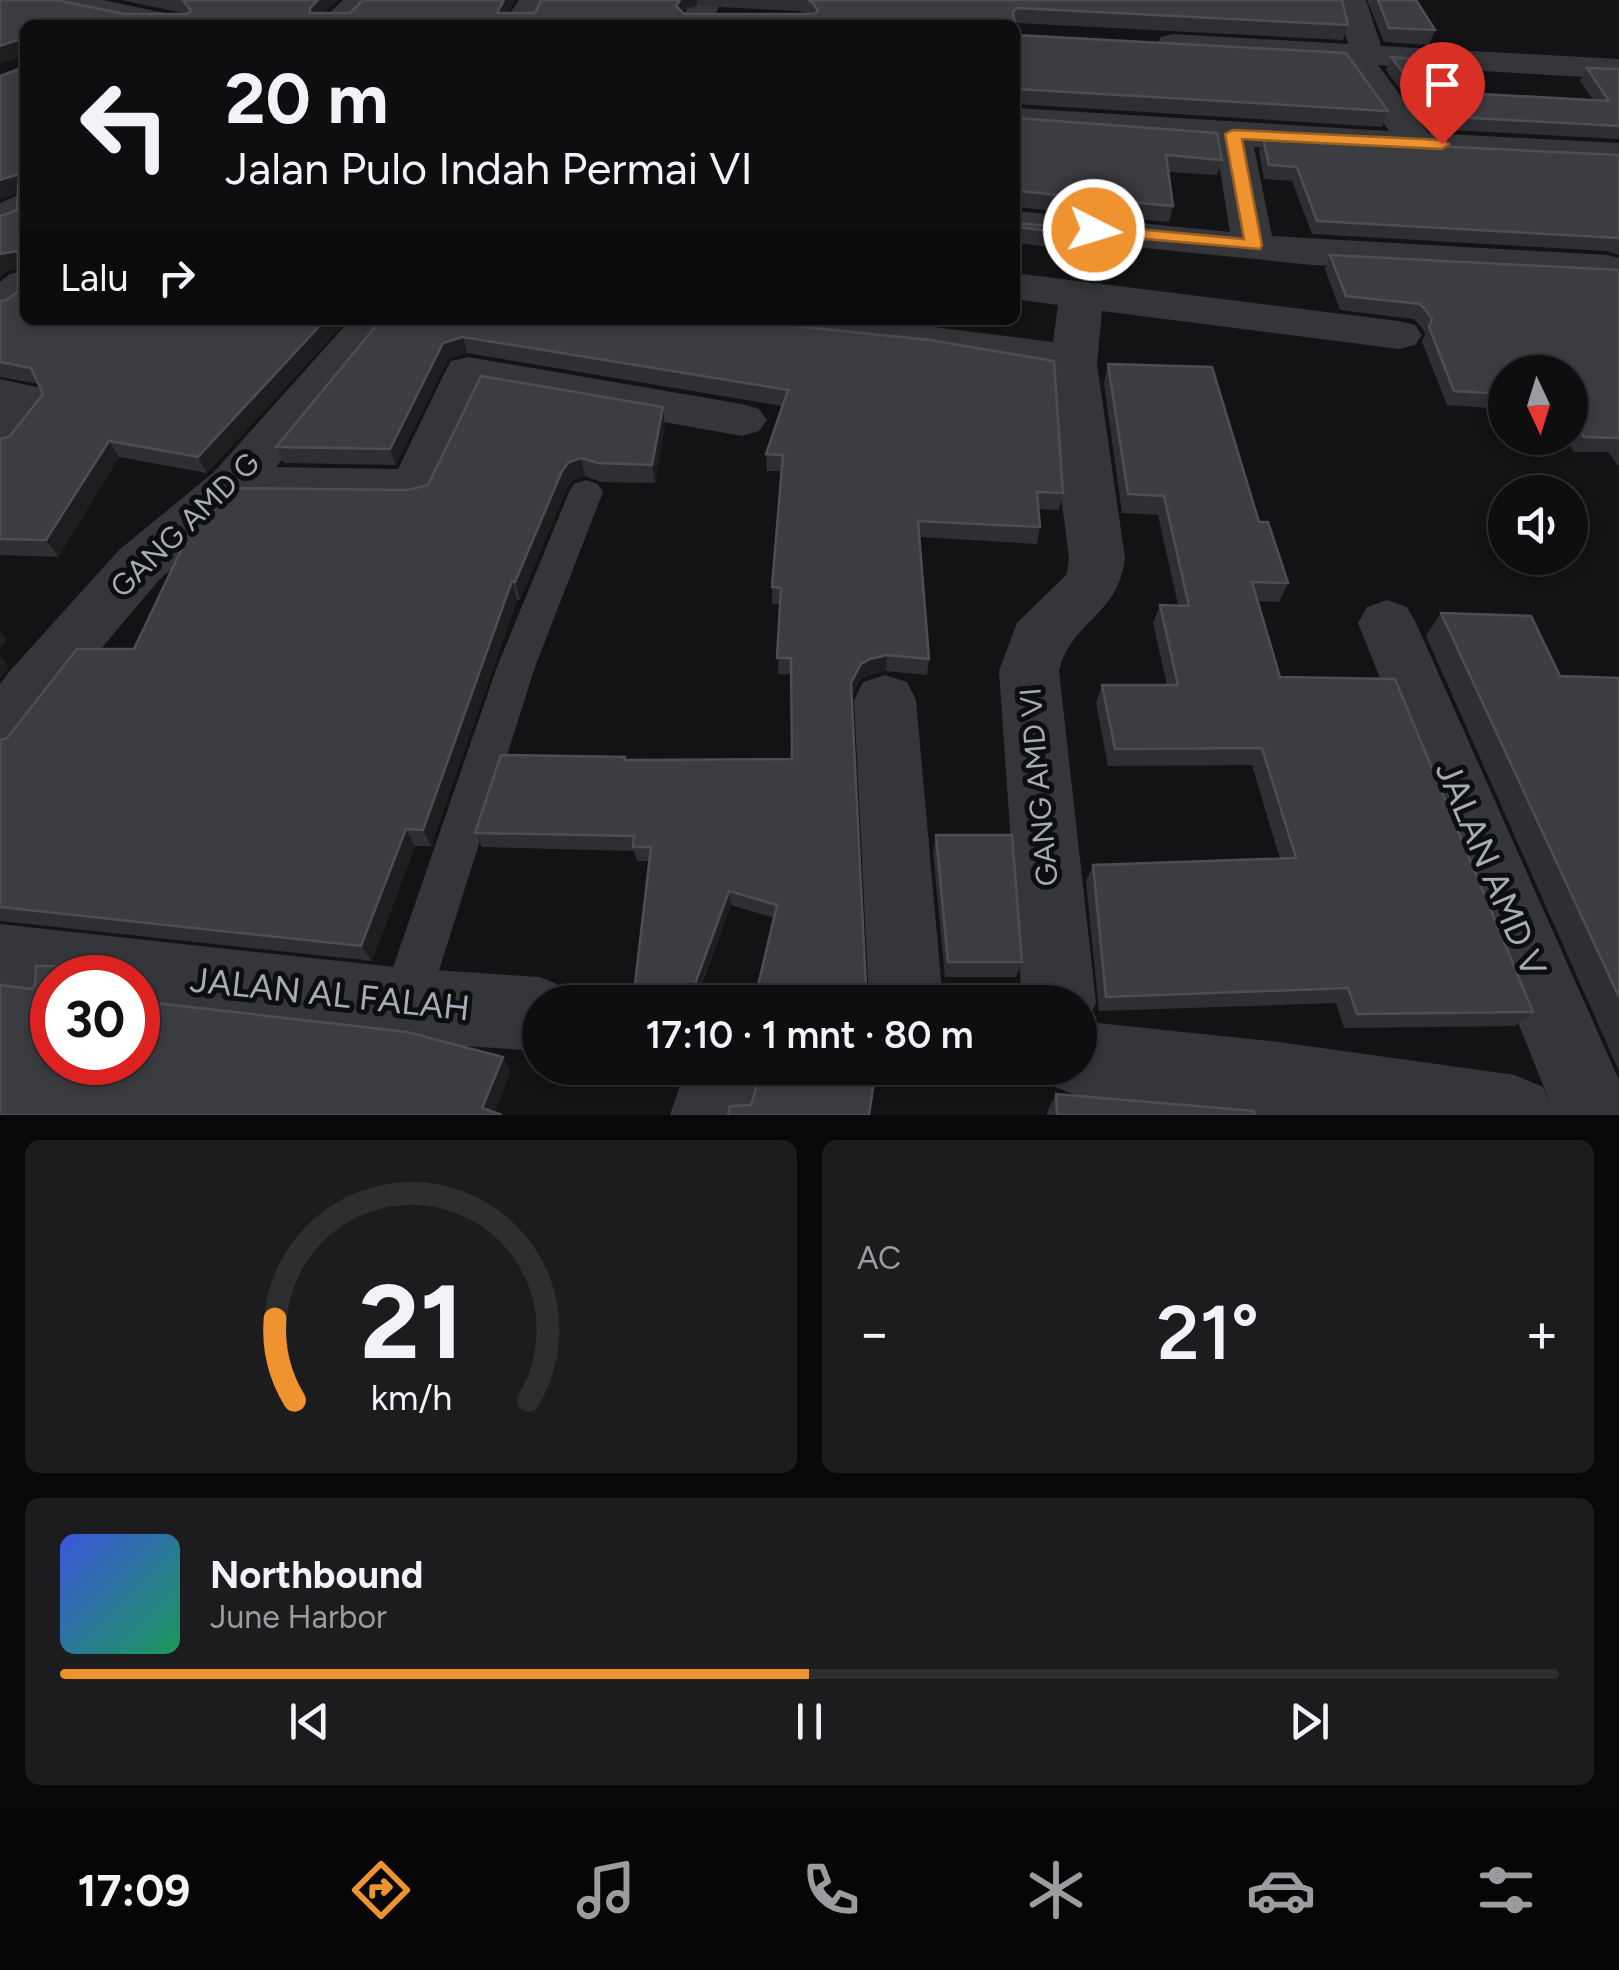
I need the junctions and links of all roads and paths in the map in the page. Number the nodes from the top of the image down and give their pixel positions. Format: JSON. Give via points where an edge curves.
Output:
{"nodes":[{"id":1,"x":58,"y":0,"type":"edge"},
{"id":2,"x":362,"y":0,"type":"edge"},
{"id":3,"x":1351,"y":0,"type":"edge"},
{"id":4,"x":100,"y":18,"type":"edge"},
{"id":5,"x":340,"y":20,"type":"edge"},
{"id":6,"x":1134,"y":42,"type":"edge"},
{"id":7,"x":1360,"y":53,"type":"junction"},
{"id":8,"x":1619,"y":69,"type":"edge"},
{"id":9,"x":1020,"y":119,"type":"edge"},
{"id":10,"x":1233,"y":134,"type":"junction"},
{"id":11,"x":1416,"y":143,"type":"junction"},
{"id":12,"x":1619,"y":154,"type":"edge"},
{"id":13,"x":1020,"y":223,"type":"edge"},
{"id":14,"x":1254,"y":245,"type":"junction"},
{"id":15,"x":1615,"y":274,"type":"edge"},
{"id":16,"x":1020,"y":287,"type":"edge"},
{"id":17,"x":20,"y":288,"type":"edge"},
{"id":18,"x":1081,"y":295,"type":"junction"},
{"id":19,"x":0,"y":304,"type":"edge"},
{"id":20,"x":370,"y":325,"type":"edge"},
{"id":21,"x":791,"y":325,"type":"edge"},
{"id":22,"x":1399,"y":335,"type":"dead end"},
{"id":23,"x":1072,"y":362,"type":"junction"},
{"id":24,"x":0,"y":395,"type":"edge"},
{"id":25,"x":742,"y":420,"type":"dead end"},
{"id":26,"x":0,"y":439,"type":"edge"},
{"id":27,"x":232,"y":485,"type":"junction"},
{"id":28,"x":586,"y":492,"type":"dead end"},
{"id":29,"x":1388,"y":623,"type":"dead end"},
{"id":30,"x":885,"y":700,"type":"dead end"},
{"id":31,"x":0,"y":733,"type":"edge"},
{"id":32,"x":0,"y":958,"type":"edge"},
{"id":33,"x":905,"y":985,"type":"edge"},
{"id":34,"x":1057,"y":985,"type":"edge"},
{"id":35,"x":404,"y":1004,"type":"junction"},
{"id":36,"x":522,"y":1013,"type":"edge"},
{"id":37,"x":1097,"y":1062,"type":"edge"},
{"id":38,"x":719,"y":1085,"type":"edge"},
{"id":39,"x":1280,"y":1098,"type":"edge"},
{"id":40,"x":710,"y":1115,"type":"edge"},
{"id":41,"x":1515,"y":1115,"type":"edge"},
{"id":42,"x":1594,"y":1115,"type":"edge"}],
"edges":[{"from":1,"to":4,"type":"street"},
{"from":2,"to":5,"type":"street"},
{"from":3,"to":7,"type":"street"},
{"from":6,"to":7,"type":"street"},
{"from":7,"to":8,"type":"street"},
{"from":7,"to":11,"type":"street"},
{"from":9,"to":10,"type":"street"},
{"from":10,"to":11,"type":"street"},
{"from":10,"to":14,"type":"street"},
{"from":11,"to":12,"type":"street"},
{"from":13,"to":14,"type":"street"},
{"from":14,"to":15,"type":"street"},
{"from":16,"to":18,"type":"street"},
{"from":17,"to":19,"type":"street"},
{"from":18,"to":22,"type":"street"},
{"from":18,"to":23,"type":"street","name":"GANG AMD VI"},
{"from":20,"to":27,"type":"street","name":"GANG AMD G"},
{"from":21,"to":23,"type":"street"},
{"from":23,"to":34,"type":"street","name":"GANG AMD VI","via":[[1097,558],[1094,582],[1038,639],[1029,671]]},
{"from":24,"to":26,"type":"street","via":[[24,399],[27,408]]},
{"from":25,"to":27,"type":"street","via":[[468,372],[415,487]]},
{"from":27,"to":31,"type":"street","name":"GANG AMD G","via":[[139,565]]},
{"from":28,"to":35,"type":"lane","via":[[516,667]]},
{"from":29,"to":42,"type":"street","name":"JALAN AMD V"},
{"from":30,"to":33,"type":"street"},
{"from":32,"to":35,"type":"street","name":"JALAN AL FALAH"},
{"from":35,"to":36,"type":"street","name":"JALAN AL FALAH"},
{"from":37,"to":39,"type":"street"},
{"from":38,"to":40,"type":"street"},
{"from":39,"to":41,"type":"street"}]}
